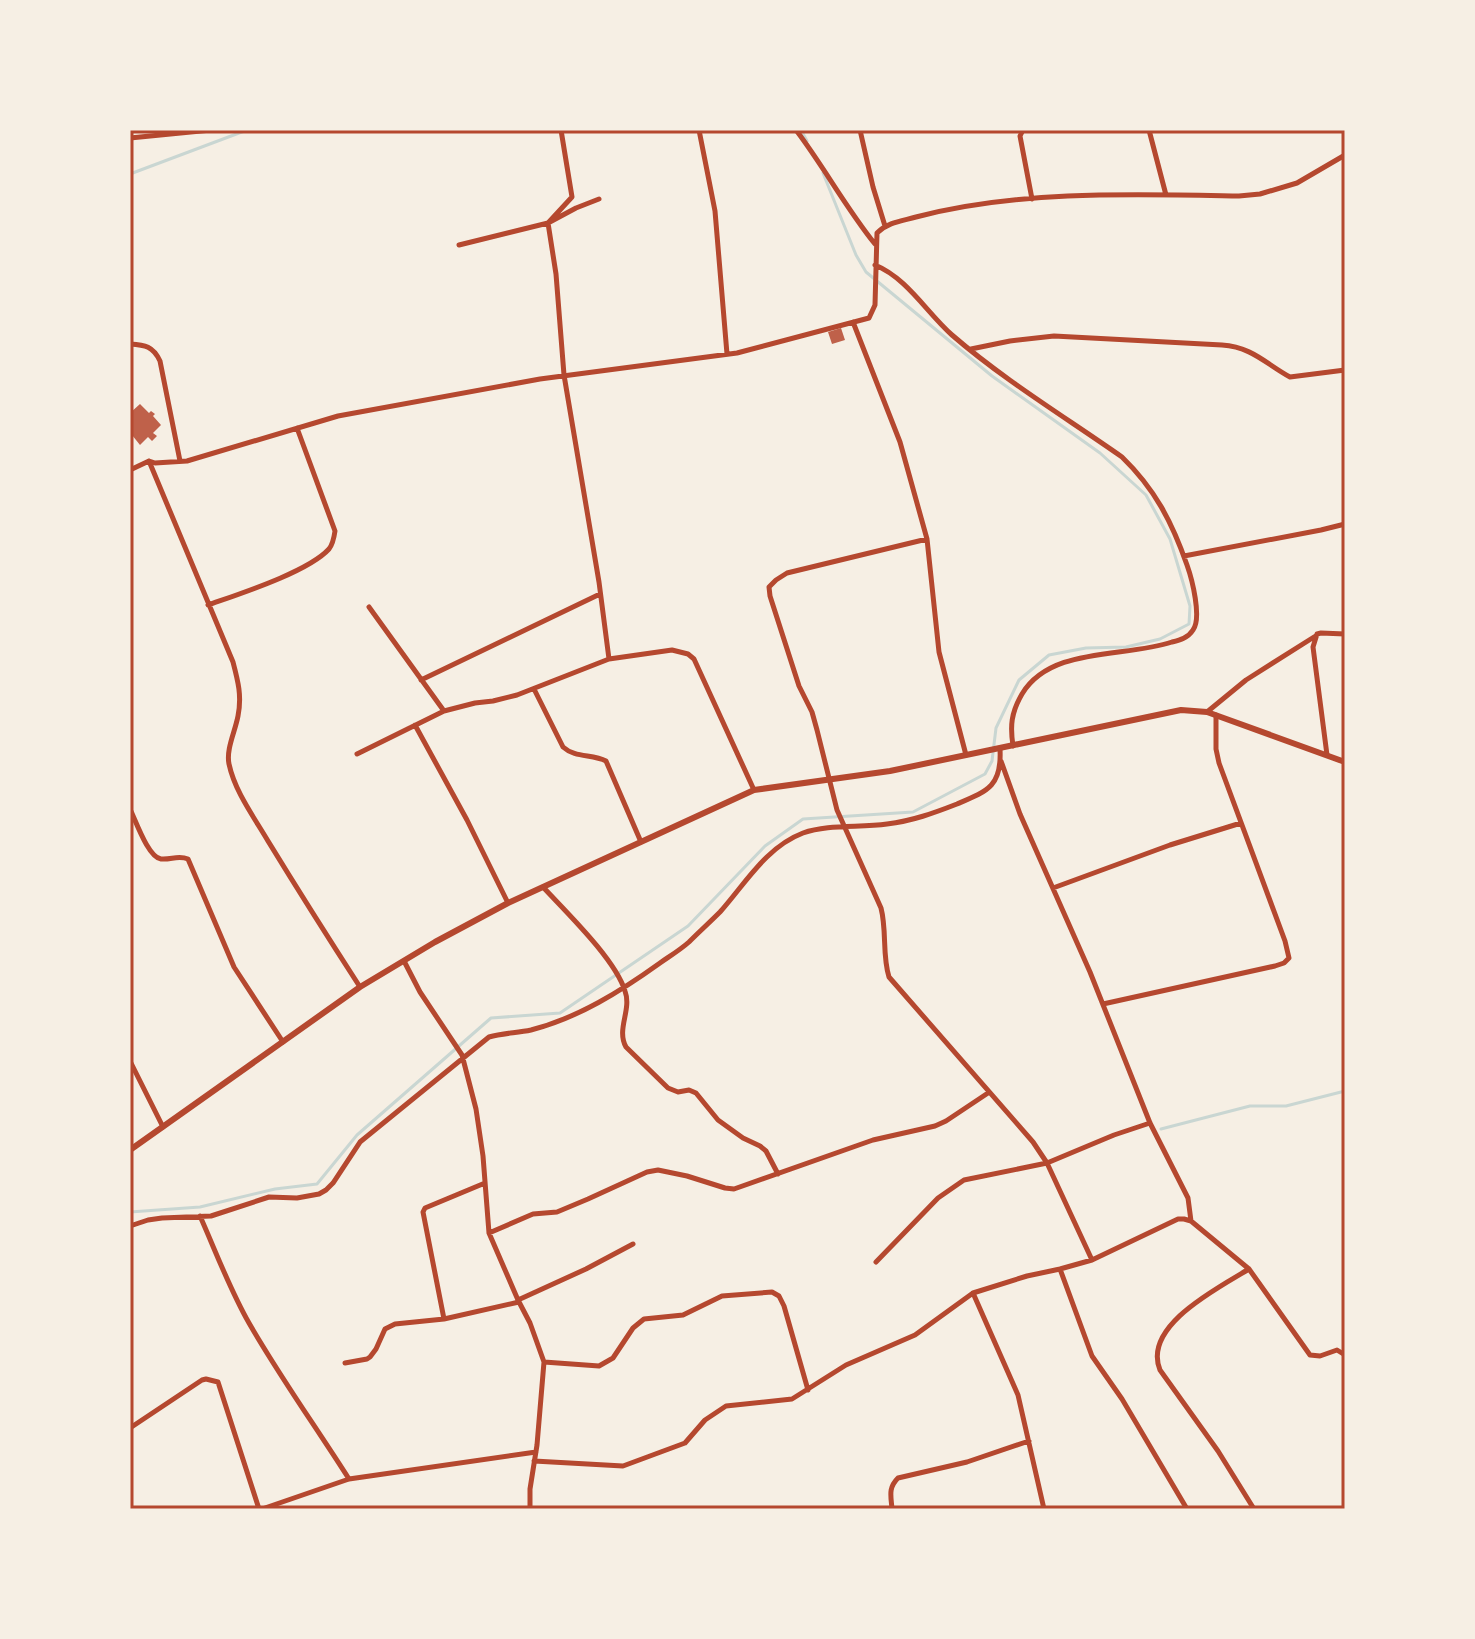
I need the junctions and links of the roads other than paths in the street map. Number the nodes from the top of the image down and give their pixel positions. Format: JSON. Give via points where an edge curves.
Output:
{"nodes":[{"id":1,"x":211,"y":130,"type":"edge"},
{"id":2,"x":561,"y":130,"type":"edge"},
{"id":3,"x":699,"y":130,"type":"edge"},
{"id":4,"x":796,"y":130,"type":"edge"},
{"id":5,"x":860,"y":130,"type":"edge"},
{"id":6,"x":1023,"y":130,"type":"edge"},
{"id":7,"x":1149,"y":130,"type":"edge"},
{"id":8,"x":130,"y":138,"type":"edge"},
{"id":9,"x":1345,"y":155,"type":"edge"},
{"id":10,"x":1166,"y":195,"type":"junction"},
{"id":11,"x":599,"y":199,"type":"dead end"},
{"id":12,"x":1032,"y":199,"type":"junction"},
{"id":13,"x":548,"y":223,"type":"junction"},
{"id":14,"x":885,"y":226,"type":"junction"},
{"id":15,"x":876,"y":244,"type":"junction"},
{"id":16,"x":459,"y":245,"type":"dead end"},
{"id":17,"x":875,"y":268,"type":"junction"},
{"id":18,"x":853,"y":322,"type":"junction"},
{"id":19,"x":130,"y":344,"type":"edge"},
{"id":20,"x":970,"y":349,"type":"junction"},
{"id":21,"x":727,"y":354,"type":"junction"},
{"id":22,"x":1345,"y":370,"type":"edge"},
{"id":23,"x":564,"y":375,"type":"junction"},
{"id":24,"x":297,"y":428,"type":"junction"},
{"id":25,"x":149,"y":461,"type":"junction"},
{"id":26,"x":180,"y":461,"type":"junction"},
{"id":27,"x":130,"y":470,"type":"edge"},
{"id":28,"x":1345,"y":524,"type":"edge"},
{"id":29,"x":927,"y":539,"type":"junction"},
{"id":30,"x":1184,"y":556,"type":"junction"},
{"id":31,"x":600,"y":594,"type":"junction"},
{"id":32,"x":208,"y":605,"type":"junction"},
{"id":33,"x":369,"y":607,"type":"dead end"},
{"id":34,"x":1345,"y":634,"type":"edge"},
{"id":35,"x":1315,"y":636,"type":"junction"},
{"id":36,"x":609,"y":659,"type":"junction"},
{"id":37,"x":421,"y":680,"type":"junction"},
{"id":38,"x":534,"y":689,"type":"junction"},
{"id":39,"x":444,"y":711,"type":"junction"},
{"id":40,"x":1207,"y":712,"type":"junction"},
{"id":41,"x":1216,"y":715,"type":"junction"},
{"id":42,"x":415,"y":725,"type":"junction"},
{"id":43,"x":1013,"y":746,"type":"junction"},
{"id":44,"x":998,"y":749,"type":"junction"},
{"id":45,"x":357,"y":754,"type":"dead end"},
{"id":46,"x":966,"y":755,"type":"junction"},
{"id":47,"x":1327,"y":755,"type":"junction"},
{"id":48,"x":1000,"y":758,"type":"junction"},
{"id":49,"x":1345,"y":762,"type":"edge"},
{"id":50,"x":828,"y":780,"type":"junction"},
{"id":51,"x":754,"y":790,"type":"junction"},
{"id":52,"x":130,"y":809,"type":"edge"},
{"id":53,"x":1241,"y":823,"type":"junction"},
{"id":54,"x":843,"y":826,"type":"junction"},
{"id":55,"x":641,"y":842,"type":"junction"},
{"id":56,"x":543,"y":887,"type":"junction"},
{"id":57,"x":1053,"y":888,"type":"junction"},
{"id":58,"x":508,"y":903,"type":"junction"},
{"id":59,"x":404,"y":961,"type":"junction"},
{"id":60,"x":360,"y":987,"type":"junction"},
{"id":61,"x":624,"y":987,"type":"junction"},
{"id":62,"x":1103,"y":1004,"type":"junction"},
{"id":63,"x":283,"y":1042,"type":"junction"},
{"id":64,"x":462,"y":1058,"type":"junction"},
{"id":65,"x":130,"y":1061,"type":"edge"},
{"id":66,"x":988,"y":1093,"type":"junction"},
{"id":67,"x":1150,"y":1123,"type":"junction"},
{"id":68,"x":163,"y":1127,"type":"junction"},
{"id":69,"x":130,"y":1150,"type":"edge"},
{"id":70,"x":1047,"y":1163,"type":"junction"},
{"id":71,"x":778,"y":1174,"type":"junction"},
{"id":72,"x":485,"y":1183,"type":"junction"},
{"id":73,"x":200,"y":1216,"type":"junction"},
{"id":74,"x":1191,"y":1221,"type":"junction"},
{"id":75,"x":130,"y":1226,"type":"edge"},
{"id":76,"x":489,"y":1233,"type":"junction"},
{"id":77,"x":633,"y":1244,"type":"dead end"},
{"id":78,"x":1092,"y":1260,"type":"junction"},
{"id":79,"x":876,"y":1262,"type":"dead end"},
{"id":80,"x":1060,"y":1269,"type":"junction"},
{"id":81,"x":1249,"y":1269,"type":"junction"},
{"id":82,"x":973,"y":1293,"type":"junction"},
{"id":83,"x":519,"y":1301,"type":"junction"},
{"id":84,"x":444,"y":1319,"type":"junction"},
{"id":85,"x":1344,"y":1353,"type":"edge"},
{"id":86,"x":544,"y":1362,"type":"junction"},
{"id":87,"x":345,"y":1363,"type":"dead end"},
{"id":88,"x":808,"y":1390,"type":"junction"},
{"id":89,"x":130,"y":1428,"type":"edge"},
{"id":90,"x":1030,"y":1441,"type":"junction"},
{"id":91,"x":536,"y":1452,"type":"junction"},
{"id":92,"x":534,"y":1461,"type":"junction"},
{"id":93,"x":349,"y":1479,"type":"junction"},
{"id":94,"x":261,"y":1509,"type":"edge"},
{"id":95,"x":530,"y":1509,"type":"edge"},
{"id":96,"x":892,"y":1509,"type":"edge"},
{"id":97,"x":1044,"y":1509,"type":"edge"},
{"id":98,"x":1187,"y":1509,"type":"edge"},
{"id":99,"x":1254,"y":1509,"type":"edge"}],
"edges":[{"from":1,"to":8,"type":"street"},
{"from":2,"to":13,"type":"street","via":[[572,197]]},
{"from":3,"to":21,"type":"street","via":[[715,211]]},
{"from":4,"to":15,"type":"street"},
{"from":5,"to":14,"type":"street"},
{"from":6,"to":12,"type":"street"},
{"from":7,"to":10,"type":"street"},
{"from":9,"to":10,"type":"street","via":[[1297,183],[1260,194]]},
{"from":10,"to":12,"type":"street"},
{"from":11,"to":13,"type":"street"},
{"from":12,"to":14,"type":"street","via":[[943,211]]},
{"from":13,"to":16,"type":"street"},
{"from":13,"to":23,"type":"street"},
{"from":14,"to":15,"type":"street","via":[[877,233]]},
{"from":15,"to":17,"type":"street"},
{"from":17,"to":18,"type":"street","via":[[870,318]]},
{"from":17,"to":20,"type":"street","via":[[904,286]]},
{"from":18,"to":21,"type":"street"},
{"from":18,"to":29,"type":"street","via":[[900,442]]},
{"from":19,"to":26,"type":"street","via":[[148,346],[157,354]]},
{"from":20,"to":22,"type":"street","via":[[1054,336],[1222,345],[1264,359],[1290,377]]},
{"from":20,"to":30,"type":"street","via":[[1134,468],[1161,504]]},
{"from":21,"to":23,"type":"street"},
{"from":23,"to":24,"type":"street"},
{"from":23,"to":31,"type":"street"},
{"from":24,"to":26,"type":"street"},
{"from":24,"to":32,"type":"street","via":[[335,531],[331,547],[278,578]]},
{"from":25,"to":26,"type":"street"},
{"from":25,"to":27,"type":"street"},
{"from":25,"to":32,"type":"street"},
{"from":28,"to":30,"type":"street"},
{"from":29,"to":46,"type":"street","via":[[939,652]]},
{"from":29,"to":50,"type":"street","via":[[787,573],[769,587],[817,730]]},
{"from":30,"to":43,"type":"street","via":[[1197,620],[1193,631],[1157,647],[1047,669],[1020,698],[1010,722]]},
{"from":31,"to":36,"type":"street"},
{"from":31,"to":37,"type":"street"},
{"from":32,"to":60,"type":"street","via":[[239,685],[228,760],[233,777]]},
{"from":33,"to":37,"type":"street"},
{"from":34,"to":35,"type":"street"},
{"from":35,"to":40,"type":"street"},
{"from":35,"to":47,"type":"street"},
{"from":36,"to":38,"type":"street"},
{"from":36,"to":51,"type":"street","via":[[672,650],[694,659]]},
{"from":37,"to":39,"type":"street"},
{"from":38,"to":39,"type":"street"},
{"from":38,"to":55,"type":"street","via":[[563,747],[606,761]]},
{"from":39,"to":42,"type":"street"},
{"from":40,"to":41,"type":"street"},
{"from":40,"to":43,"type":"street","via":[[1173,711]]},
{"from":41,"to":47,"type":"street"},
{"from":41,"to":53,"type":"street","via":[[1217,756]]},
{"from":42,"to":45,"type":"street"},
{"from":42,"to":58,"type":"street"},
{"from":43,"to":44,"type":"street"},
{"from":44,"to":46,"type":"street"},
{"from":44,"to":48,"type":"street"},
{"from":46,"to":50,"type":"street"},
{"from":47,"to":49,"type":"street"},
{"from":48,"to":54,"type":"street","via":[[997,780],[979,795],[918,819]]},
{"from":48,"to":57,"type":"street"},
{"from":50,"to":51,"type":"street"},
{"from":50,"to":54,"type":"street"},
{"from":51,"to":55,"type":"street"},
{"from":52,"to":63,"type":"street","via":[[153,855],[188,859],[234,967]]},
{"from":53,"to":57,"type":"street"},
{"from":53,"to":62,"type":"street","via":[[1285,941],[1287,961]]},
{"from":54,"to":61,"type":"street","via":[[806,832],[776,848],[686,945]]},
{"from":54,"to":66,"type":"street","via":[[881,908],[889,977]]},
{"from":55,"to":56,"type":"street"},
{"from":56,"to":58,"type":"street"},
{"from":56,"to":61,"type":"street"},
{"from":57,"to":62,"type":"street"},
{"from":58,"to":59,"type":"street"},
{"from":59,"to":60,"type":"street"},
{"from":59,"to":64,"type":"street"},
{"from":60,"to":63,"type":"street"},
{"from":61,"to":64,"type":"street","via":[[571,1016],[489,1037]]},
{"from":61,"to":71,"type":"street","via":[[626,1047],[668,1088],[693,1091],[718,1120],[766,1151]]},
{"from":62,"to":67,"type":"street"},
{"from":63,"to":68,"type":"street"},
{"from":64,"to":72,"type":"street","via":[[476,1109]]},
{"from":64,"to":73,"type":"street","via":[[360,1142],[326,1190],[308,1197],[269,1197]]},
{"from":65,"to":68,"type":"street"},
{"from":66,"to":70,"type":"street"},
{"from":66,"to":71,"type":"street","via":[[935,1126],[873,1140]]},
{"from":67,"to":70,"type":"street"},
{"from":67,"to":74,"type":"street","via":[[1188,1198]]},
{"from":68,"to":69,"type":"street"},
{"from":70,"to":78,"type":"street"},
{"from":70,"to":79,"type":"street","via":[[964,1180],[938,1198]]},
{"from":71,"to":76,"type":"street","via":[[734,1189],[658,1170],[647,1172],[557,1212],[533,1214]]},
{"from":72,"to":76,"type":"street"},
{"from":72,"to":84,"type":"street","via":[[423,1212]]},
{"from":73,"to":75,"type":"street"},
{"from":73,"to":93,"type":"street","via":[[247,1320]]},
{"from":74,"to":78,"type":"street","via":[[1178,1219]]},
{"from":74,"to":81,"type":"street"},
{"from":76,"to":83,"type":"street"},
{"from":77,"to":83,"type":"street"},
{"from":78,"to":80,"type":"street"},
{"from":80,"to":82,"type":"street"},
{"from":80,"to":98,"type":"street","via":[[1092,1356]]},
{"from":81,"to":85,"type":"street","via":[[1310,1355]]},
{"from":81,"to":99,"type":"street","via":[[1183,1314],[1166,1331],[1156,1355],[1160,1370]]},
{"from":82,"to":88,"type":"street","via":[[915,1335],[846,1365]]},
{"from":82,"to":90,"type":"street","via":[[1018,1395]]},
{"from":83,"to":84,"type":"street"},
{"from":83,"to":86,"type":"street"},
{"from":84,"to":87,"type":"street","via":[[389,1326],[370,1357]]},
{"from":86,"to":88,"type":"street","via":[[599,1366],[613,1358],[639,1321],[683,1315],[722,1296],[772,1292],[784,1306]]},
{"from":86,"to":91,"type":"street"},
{"from":88,"to":92,"type":"street","via":[[792,1399],[720,1408],[685,1443],[623,1466]]},
{"from":89,"to":94,"type":"street","via":[[202,1380],[218,1382]]},
{"from":90,"to":96,"type":"street","via":[[898,1478],[890,1489]]},
{"from":90,"to":97,"type":"street"},
{"from":91,"to":92,"type":"street"},
{"from":91,"to":93,"type":"street"},
{"from":92,"to":95,"type":"street"},
{"from":93,"to":94,"type":"street"}]}
